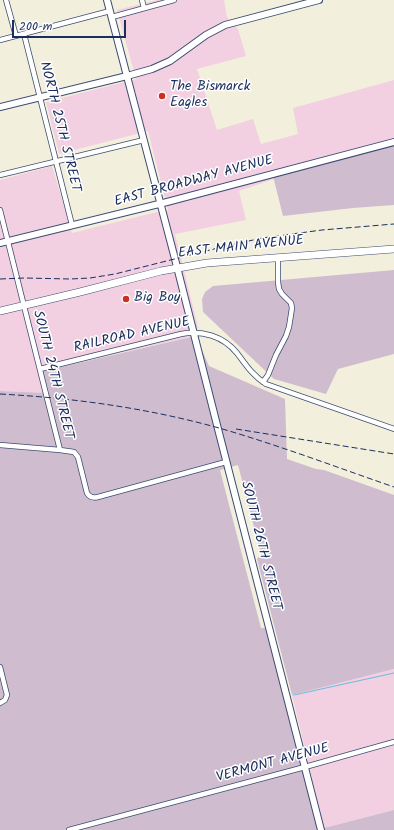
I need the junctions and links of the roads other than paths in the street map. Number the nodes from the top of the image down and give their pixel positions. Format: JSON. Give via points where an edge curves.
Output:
{"nodes":[{"id":1,"x":6,"y":0,"type":"edge"},
{"id":2,"x":107,"y":0,"type":"edge"},
{"id":3,"x":142,"y":0,"type":"edge"},
{"id":4,"x":174,"y":0,"type":"edge"},
{"id":5,"x":319,"y":0,"type":"edge"},
{"id":6,"x":144,"y":8,"type":"junction"},
{"id":7,"x":111,"y":14,"type":"junction"},
{"id":8,"x":24,"y":34,"type":"junction"},
{"id":9,"x":16,"y":36,"type":"junction"},
{"id":10,"x":0,"y":40,"type":"edge"},
{"id":11,"x":127,"y":76,"type":"junction"},
{"id":12,"x":40,"y":98,"type":"junction"},
{"id":13,"x":0,"y":107,"type":"edge"},
{"id":14,"x":144,"y":140,"type":"junction"},
{"id":15,"x":394,"y":142,"type":"edge"},
{"id":16,"x":56,"y":161,"type":"junction"},
{"id":17,"x":0,"y":175,"type":"edge"},
{"id":18,"x":160,"y":203,"type":"junction"},
{"id":19,"x":0,"y":210,"type":"edge"},
{"id":20,"x":72,"y":225,"type":"junction"},
{"id":21,"x":8,"y":242,"type":"junction"},
{"id":22,"x":0,"y":244,"type":"edge"},
{"id":23,"x":394,"y":248,"type":"edge"},
{"id":24,"x":278,"y":257,"type":"junction"},
{"id":25,"x":177,"y":268,"type":"junction"},
{"id":26,"x":24,"y":305,"type":"junction"},
{"id":27,"x":0,"y":311,"type":"edge"},
{"id":28,"x":194,"y":332,"type":"junction"},
{"id":29,"x":40,"y":369,"type":"junction"},
{"id":30,"x":263,"y":382,"type":"junction"},
{"id":31,"x":394,"y":430,"type":"edge"},
{"id":32,"x":0,"y":445,"type":"edge"},
{"id":33,"x":60,"y":450,"type":"junction"},
{"id":34,"x":226,"y":462,"type":"junction"},
{"id":35,"x":0,"y":667,"type":"edge"},
{"id":36,"x":0,"y":703,"type":"edge"},
{"id":37,"x":394,"y":742,"type":"edge"},
{"id":38,"x":305,"y":767,"type":"junction"},
{"id":39,"x":69,"y":830,"type":"edge"},
{"id":40,"x":321,"y":830,"type":"edge"}],
"edges":[{"from":1,"to":9,"type":"street"},
{"from":2,"to":7,"type":"street","name":"SOUTH 26TH STREET"},
{"from":3,"to":6,"type":"street"},
{"from":4,"to":6,"type":"street"},
{"from":5,"to":11,"type":"street","via":[[225,25],[164,64]]},
{"from":6,"to":7,"type":"street"},
{"from":7,"to":8,"type":"street"},
{"from":7,"to":11,"type":"street","name":"SOUTH 26TH STREET"},
{"from":8,"to":9,"type":"street"},
{"from":8,"to":12,"type":"street","name":"NORTH 25TH STREET"},
{"from":9,"to":10,"type":"street"},
{"from":11,"to":12,"type":"street"},
{"from":11,"to":14,"type":"street","name":"SOUTH 26TH STREET"},
{"from":12,"to":13,"type":"street"},
{"from":12,"to":16,"type":"street","name":"NORTH 25TH STREET"},
{"from":14,"to":16,"type":"street"},
{"from":14,"to":18,"type":"street","name":"SOUTH 26TH STREET"},
{"from":15,"to":18,"type":"street","name":"EAST BROADWAY AVENUE"},
{"from":16,"to":17,"type":"street"},
{"from":16,"to":20,"type":"street","name":"NORTH 25TH STREET"},
{"from":18,"to":20,"type":"street","name":"EAST BROADWAY AVENUE"},
{"from":18,"to":25,"type":"street","name":"SOUTH 26TH STREET"},
{"from":19,"to":21,"type":"street","name":"SOUTH 24TH STREET"},
{"from":20,"to":21,"type":"street","name":"EAST BROADWAY AVENUE"},
{"from":21,"to":22,"type":"street","name":"EAST BROADWAY AVENUE"},
{"from":21,"to":26,"type":"street","name":"SOUTH 24TH STREET"},
{"from":23,"to":24,"type":"main road","name":"EAST MAIN AVENUE"},
{"from":24,"to":25,"type":"main road","name":"EAST MAIN AVENUE","via":[[217,261]]},
{"from":24,"to":30,"type":"street","via":[[279,289],[292,308],[286,336]]},
{"from":25,"to":26,"type":"main road","name":"EAST MAIN AVENUE"},
{"from":25,"to":28,"type":"street","name":"SOUTH 26TH STREET"},
{"from":26,"to":27,"type":"main road","name":"EAST MAIN AVENUE"},
{"from":26,"to":29,"type":"street","name":"SOUTH 24TH STREET"},
{"from":28,"to":29,"type":"street","name":"RAILROAD AVENUE"},
{"from":28,"to":30,"type":"street","name":"RAILROAD AVENUE","via":[[208,334],[229,345],[252,374]]},
{"from":28,"to":34,"type":"street","name":"SOUTH 26TH STREET"},
{"from":29,"to":33,"type":"street","name":"SOUTH 24TH STREET"},
{"from":30,"to":31,"type":"street","name":"RAILROAD AVENUE"},
{"from":32,"to":33,"type":"street"},
{"from":33,"to":34,"type":"street","name":"SOUTH 24TH STREET","via":[[72,451],[78,457],[86,491],[91,497]]},
{"from":34,"to":38,"type":"street","name":"SOUTH 26TH STREET"},
{"from":35,"to":36,"type":"street","via":[[8,695]]},
{"from":37,"to":38,"type":"street","name":"VERMONT AVENUE"},
{"from":38,"to":39,"type":"street","name":"VERMONT AVENUE"},
{"from":38,"to":40,"type":"street","name":"SOUTH 26TH STREET"}]}
